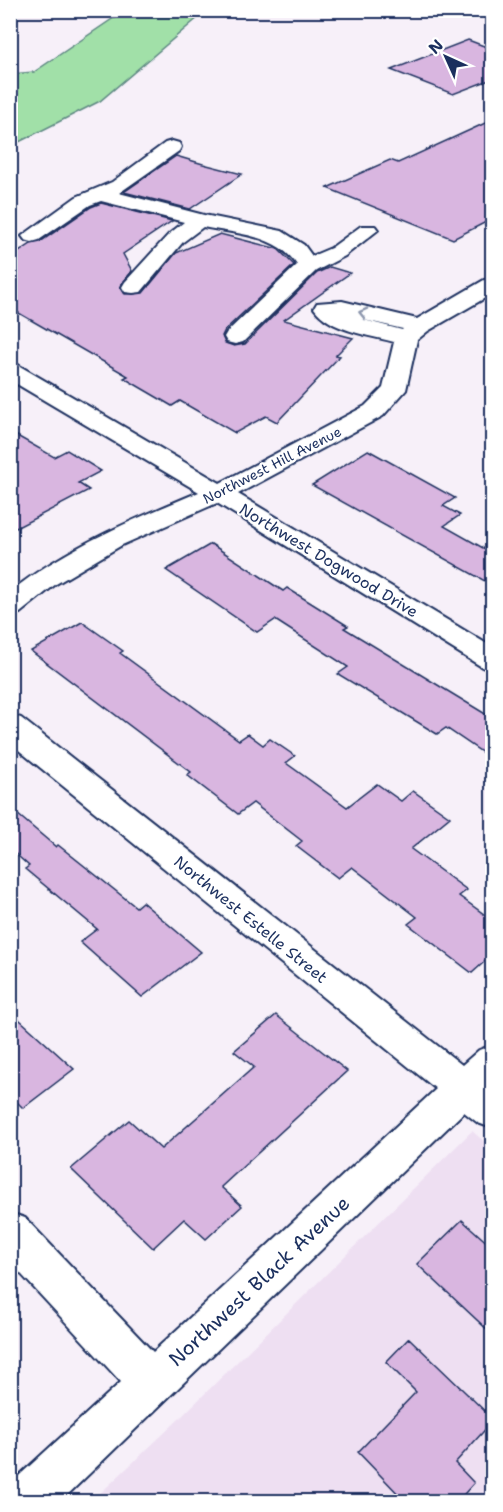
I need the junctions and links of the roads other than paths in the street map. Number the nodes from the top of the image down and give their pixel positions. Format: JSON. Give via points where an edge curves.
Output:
{"nodes":[{"id":1,"x":172,"y":147,"type":"dead end"},
{"id":2,"x":97,"y":194,"type":"junction"},
{"id":3,"x":199,"y":220,"type":"junction"},
{"id":4,"x":368,"y":230,"type":"dead end"},
{"id":5,"x":32,"y":236,"type":"dead end"},
{"id":6,"x":308,"y":266,"type":"junction"},
{"id":7,"x":492,"y":285,"type":"edge"},
{"id":8,"x":133,"y":287,"type":"dead end"},
{"id":9,"x":305,"y":300,"type":"junction"},
{"id":10,"x":413,"y":332,"type":"junction"},
{"id":11,"x":235,"y":337,"type":"dead end"},
{"id":12,"x":10,"y":370,"type":"edge"},
{"id":13,"x":219,"y":493,"type":"junction"},
{"id":14,"x":10,"y":607,"type":"edge"},
{"id":15,"x":492,"y":660,"type":"edge"},
{"id":16,"x":10,"y":726,"type":"edge"},
{"id":17,"x":483,"y":1087,"type":"edge"},
{"id":18,"x":10,"y":1232,"type":"edge"},
{"id":19,"x":152,"y":1383,"type":"junction"},
{"id":20,"x":26,"y":1502,"type":"edge"}],
"edges":[{"from":1,"to":2,"type":"street","via":[[119,186]]},
{"from":2,"to":3,"type":"street"},
{"from":2,"to":5,"type":"street"},
{"from":3,"to":6,"type":"street","via":[[274,235],[297,249]]},
{"from":3,"to":8,"type":"street","via":[[176,238]]},
{"from":4,"to":6,"type":"street","via":[[338,252]]},
{"from":6,"to":9,"type":"street"},
{"from":7,"to":10,"type":"street"},
{"from":9,"to":10,"type":"street"},
{"from":9,"to":11,"type":"street"},
{"from":10,"to":13,"type":"street","name":"Northwest Hill Avenue","via":[[394,390],[374,411]]},
{"from":12,"to":13,"type":"street","name":"Northwest Dogwood Drive"},
{"from":13,"to":14,"type":"street","name":"Northwest Hill Avenue","via":[[112,538],[46,578]]},
{"from":13,"to":15,"type":"street","name":"Northwest Dogwood Drive"},
{"from":16,"to":17,"type":"street","name":"Northwest Estelle Street"},
{"from":17,"to":19,"type":"street","name":"Northwest Black Avenue"},
{"from":18,"to":19,"type":"street"},
{"from":19,"to":20,"type":"street","name":"Northwest Black Avenue"}]}
